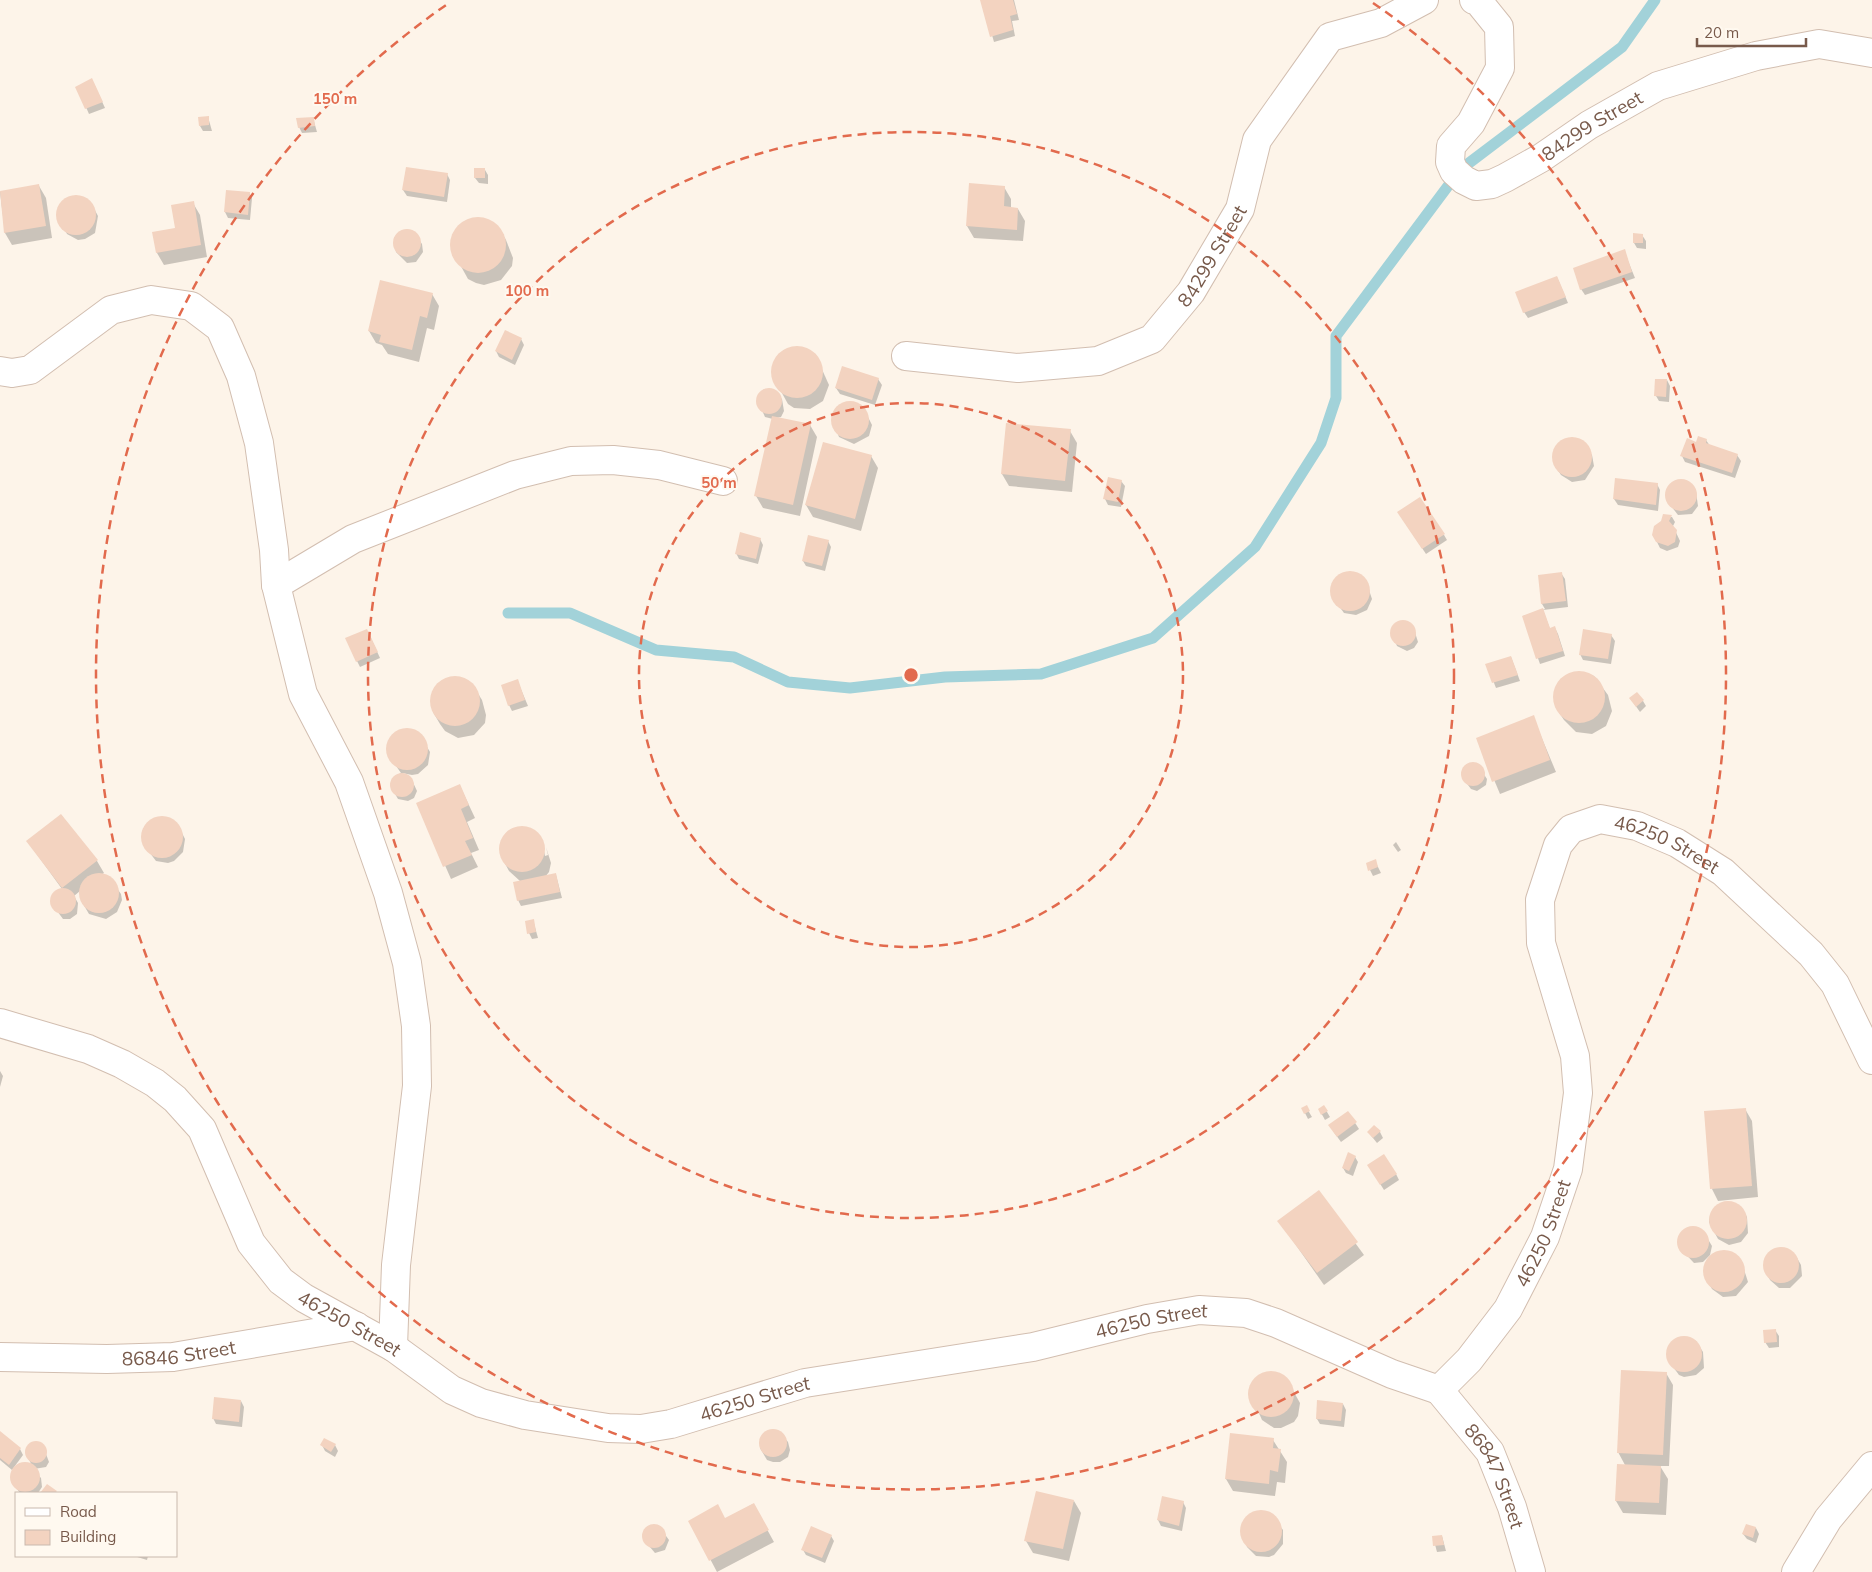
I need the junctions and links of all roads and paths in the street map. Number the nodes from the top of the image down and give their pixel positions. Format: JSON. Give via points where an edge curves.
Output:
{"nodes":[{"id":1,"x":1424,"y":0,"type":"edge"},
{"id":2,"x":1474,"y":0,"type":"edge"},
{"id":3,"x":1872,"y":53,"type":"edge"},
{"id":4,"x":906,"y":356,"type":"dead end"},
{"id":5,"x":0,"y":372,"type":"edge"},
{"id":6,"x":723,"y":481,"type":"dead end"},
{"id":7,"x":276,"y":586,"type":"junction"},
{"id":8,"x":0,"y":1023,"type":"edge"},
{"id":9,"x":1872,"y":1060,"type":"edge"},
{"id":10,"x":356,"y":1326,"type":"junction"},
{"id":11,"x":393,"y":1347,"type":"junction"},
{"id":12,"x":0,"y":1357,"type":"edge"},
{"id":13,"x":1439,"y":1390,"type":"junction"},
{"id":14,"x":1872,"y":1466,"type":"edge"},
{"id":15,"x":1531,"y":1572,"type":"edge"},
{"id":16,"x":1796,"y":1572,"type":"edge"}],
"edges":[{"from":1,"to":4,"type":"street","name":"84299 Street","via":[[1381,23],[1330,37],[1257,140],[1240,209],[1191,292],[1152,339],[1098,361],[1018,368]]},
{"from":2,"to":3,"type":"street","name":"84299 Street","via":[[1499,27],[1500,68],[1471,123],[1451,146],[1450,162],[1454,171],[1476,186],[1492,184],[1542,158],[1589,125],[1658,86],[1756,56],[1819,44]]},
{"from":5,"to":7,"type":"street","via":[[30,370],[111,310],[151,300],[190,306],[220,328],[241,376],[259,443]]},
{"from":6,"to":7,"type":"street","via":[[659,465],[613,460],[571,461],[515,475],[353,539]]},
{"from":7,"to":11,"type":"street","via":[[303,694],[349,782],[388,893],[407,963],[416,1026],[417,1086],[396,1265]]},
{"from":8,"to":10,"type":"street","name":"46250 Street","via":[[88,1049],[122,1064],[175,1099],[202,1129],[241,1223],[262,1258],[281,1281],[304,1298]]},
{"from":9,"to":13,"type":"street","name":"46250 Street","via":[[1835,984],[1817,962],[1723,872],[1677,843],[1637,826],[1600,819],[1570,829],[1558,845],[1540,900],[1541,943],[1576,1065],[1578,1093],[1568,1168],[1545,1237],[1508,1309],[1469,1360]]},
{"from":10,"to":11,"type":"street","name":"46250 Street"},
{"from":10,"to":12,"type":"street","name":"86846 Street","via":[[173,1357]]},
{"from":11,"to":13,"type":"street","name":"46250 Street","via":[[452,1390],[481,1403],[526,1415],[608,1428],[641,1429],[671,1424],[806,1383],[1033,1347],[1199,1310],[1246,1313],[1392,1374]]},
{"from":13,"to":15,"type":"street","name":"86847 Street","via":[[1490,1452],[1512,1507]]},
{"from":14,"to":16,"type":"street","via":[[1828,1519]]}]}
